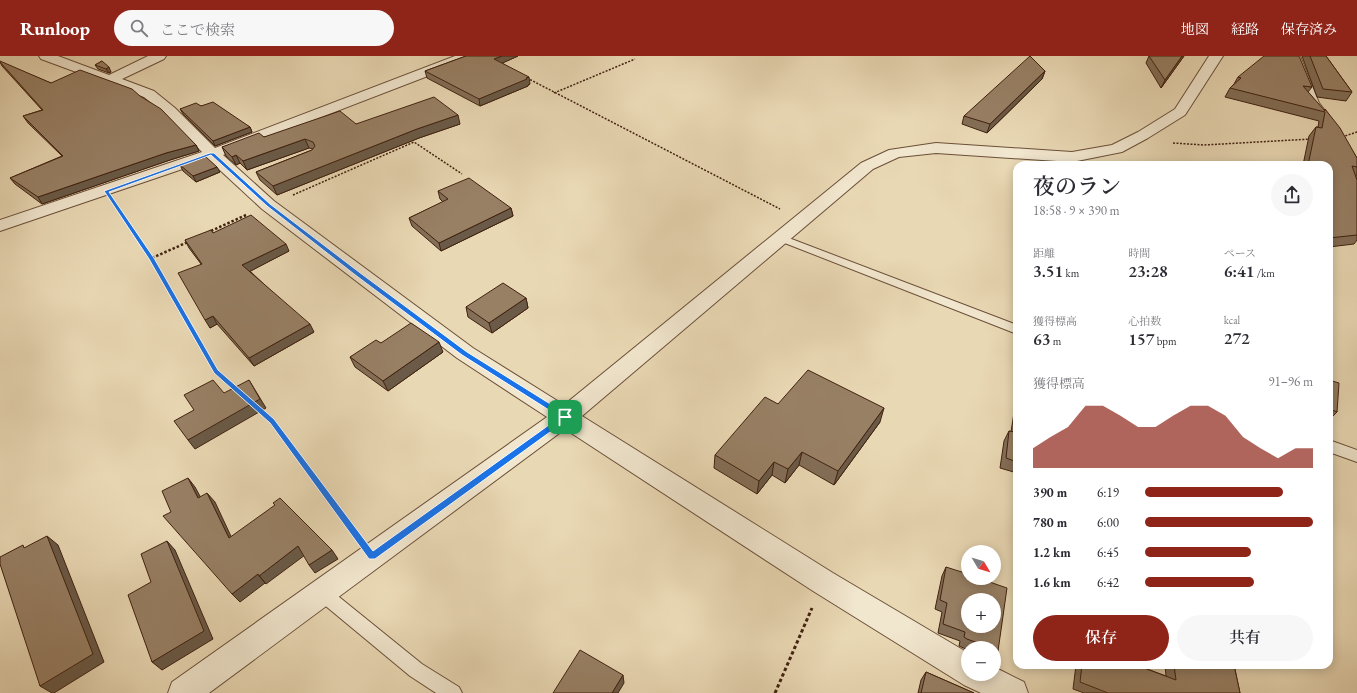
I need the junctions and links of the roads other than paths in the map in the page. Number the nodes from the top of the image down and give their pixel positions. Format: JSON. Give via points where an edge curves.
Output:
{"nodes":[{"id":1,"x":46,"y":56,"type":"edge"},
{"id":2,"x":159,"y":56,"type":"edge"},
{"id":3,"x":467,"y":56,"type":"edge"},
{"id":4,"x":1216,"y":56,"type":"edge"},
{"id":5,"x":1296,"y":56,"type":"edge"},
{"id":6,"x":111,"y":79,"type":"junction"},
{"id":7,"x":1340,"y":138,"type":"edge"},
{"id":8,"x":212,"y":154,"type":"junction"},
{"id":9,"x":0,"y":226,"type":"edge"},
{"id":10,"x":781,"y":238,"type":"junction"},
{"id":11,"x":1013,"y":328,"type":"edge"},
{"id":12,"x":565,"y":417,"type":"junction"},
{"id":13,"x":1333,"y":447,"type":"edge"},
{"id":14,"x":1357,"y":456,"type":"edge"},
{"id":15,"x":322,"y":593,"type":"junction"},
{"id":16,"x":961,"y":666,"type":"edge"},
{"id":17,"x":989,"y":681,"type":"edge"},
{"id":18,"x":183,"y":693,"type":"edge"},
{"id":19,"x":453,"y":693,"type":"edge"},
{"id":20,"x":1013,"y":693,"type":"edge"}],
"edges":[{"from":1,"to":6,"type":"street"},
{"from":2,"to":6,"type":"street"},
{"from":3,"to":8,"type":"street"},
{"from":4,"to":10,"type":"street","via":[[1180,112],[1116,149],[1072,157],[936,148],[895,153],[867,166]]},
{"from":5,"to":7,"type":"lane","via":[[1315,104]]},
{"from":6,"to":8,"type":"street","via":[[149,94],[170,111]]},
{"from":8,"to":9,"type":"street"},
{"from":8,"to":12,"type":"street","via":[[248,177],[268,205],[464,353]]},
{"from":10,"to":11,"type":"lane"},
{"from":10,"to":12,"type":"street"},
{"from":12,"to":15,"type":"street"},
{"from":12,"to":16,"type":"street","via":[[823,582]]},
{"from":13,"to":14,"type":"lane"},
{"from":15,"to":18,"type":"street"},
{"from":15,"to":19,"type":"lane","via":[[416,670]]},
{"from":17,"to":20,"type":"street"}]}
